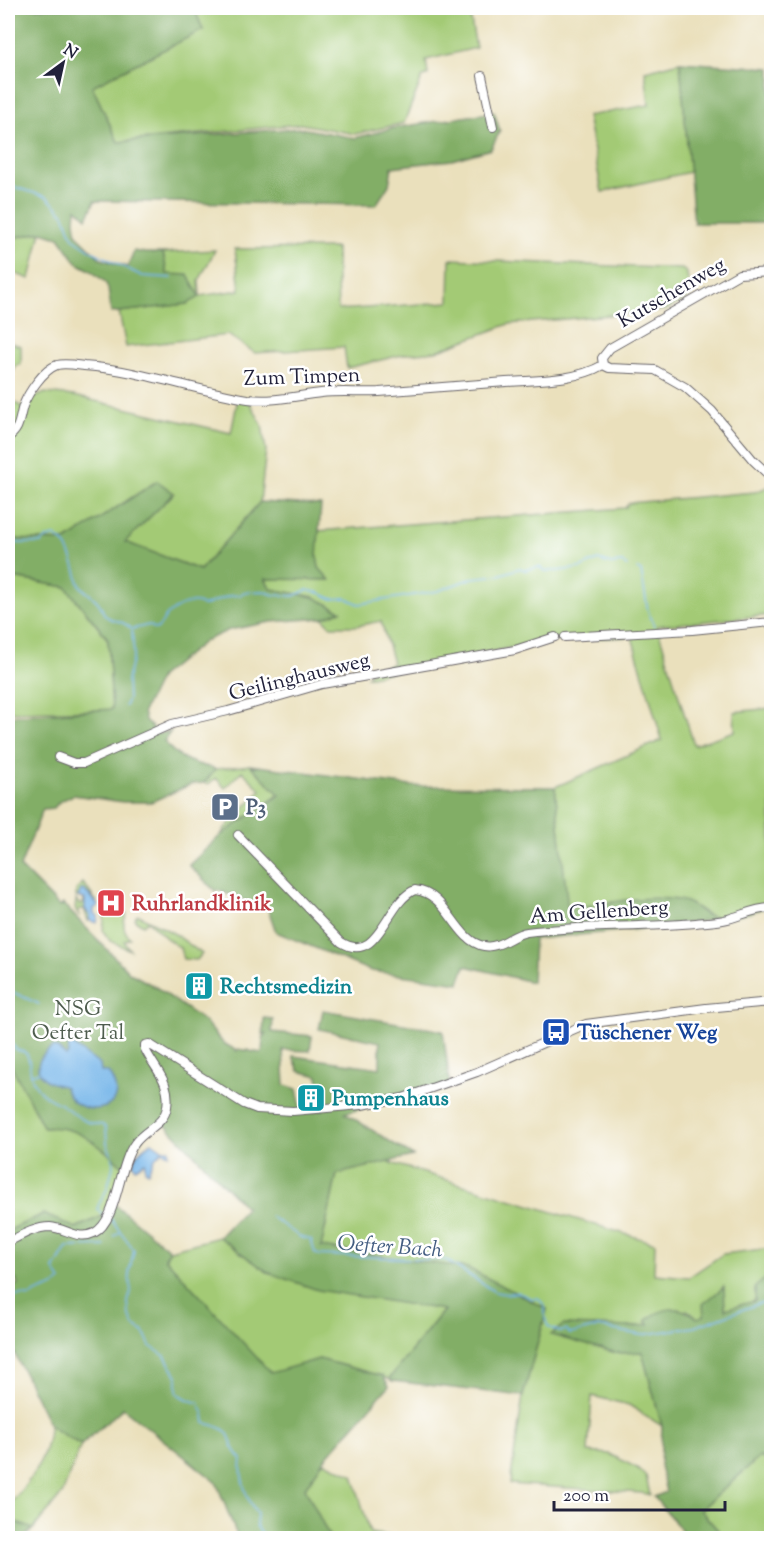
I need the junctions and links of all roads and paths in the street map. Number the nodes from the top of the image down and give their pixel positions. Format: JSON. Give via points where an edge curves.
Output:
{"nodes":[{"id":1,"x":482,"y":76,"type":"dead end"},
{"id":2,"x":493,"y":127,"type":"dead end"},
{"id":3,"x":771,"y":272,"type":"edge"},
{"id":4,"x":603,"y":365,"type":"junction"},
{"id":5,"x":8,"y":437,"type":"edge"},
{"id":6,"x":771,"y":478,"type":"edge"},
{"id":7,"x":771,"y":622,"type":"edge"},
{"id":8,"x":555,"y":637,"type":"dead end"},
{"id":9,"x":565,"y":637,"type":"dead end"},
{"id":10,"x":58,"y":757,"type":"dead end"},
{"id":11,"x":238,"y":835,"type":"dead end"},
{"id":12,"x":771,"y":908,"type":"edge"},
{"id":13,"x":771,"y":1002,"type":"edge"},
{"id":14,"x":8,"y":1242,"type":"edge"}],
"edges":[{"from":1,"to":2,"type":"street"},
{"from":3,"to":4,"type":"street","name":"Kutschenweg","via":[[739,274],[610,348],[602,358]]},
{"from":4,"to":5,"type":"street","name":"Zum Timpen","via":[[585,373],[540,379],[262,400],[103,367],[58,365],[39,380],[25,401],[18,428]]},
{"from":4,"to":6,"type":"street","via":[[655,370],[685,387],[712,411]]},
{"from":7,"to":9,"type":"street"},
{"from":8,"to":10,"type":"street","name":"Geilinghausweg","via":[[515,650],[339,680],[172,724],[84,763]]},
{"from":11,"to":12,"type":"street","name":"Am Gellenberg","via":[[341,942],[352,948],[369,944],[398,902],[415,890],[437,900],[471,940],[489,946],[527,932],[696,923]]},
{"from":13,"to":14,"type":"street","via":[[586,1024],[477,1072],[403,1098],[302,1111],[257,1109],[244,1104],[147,1044],[145,1049],[167,1086],[166,1113],[127,1154],[104,1225],[96,1232],[78,1236],[50,1227]]}]}
